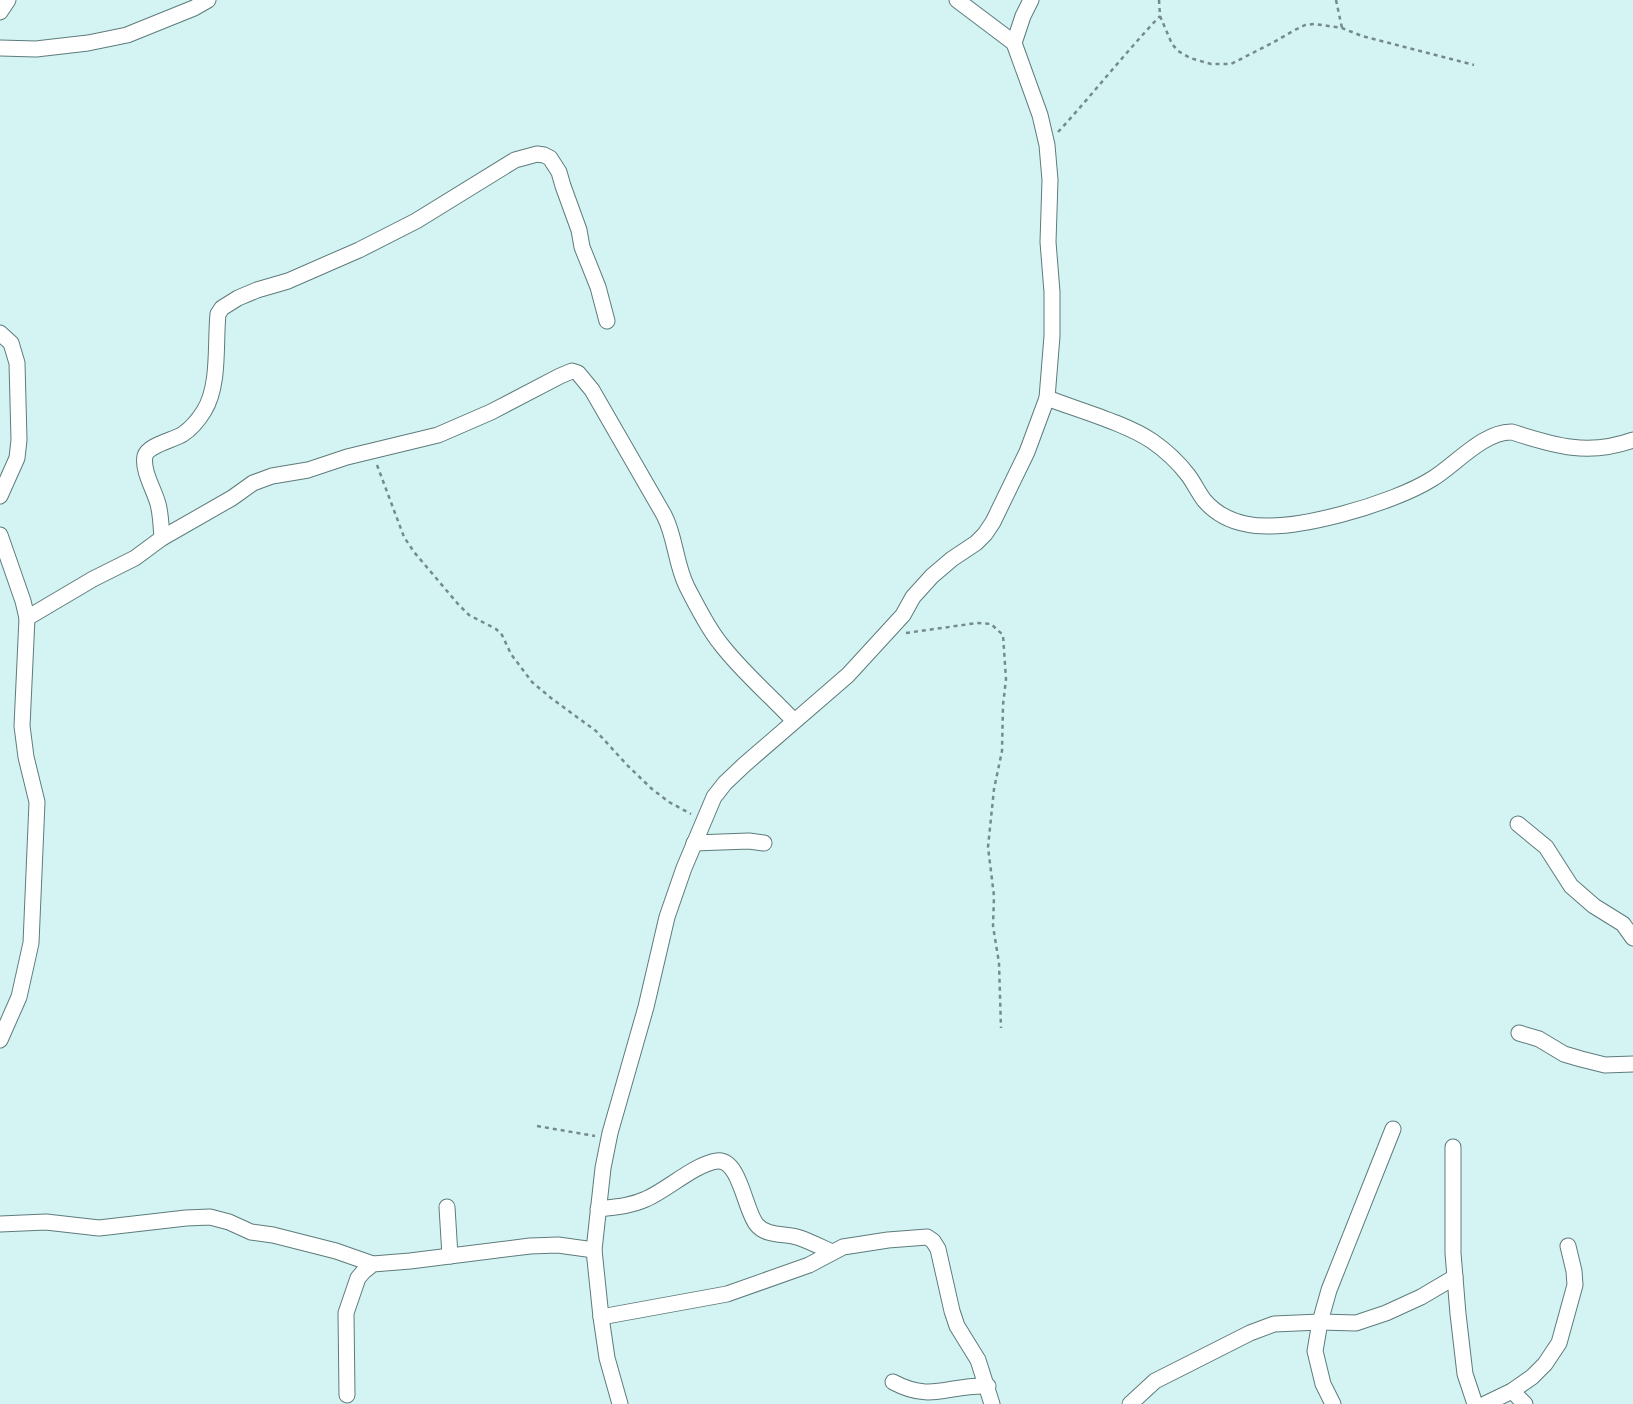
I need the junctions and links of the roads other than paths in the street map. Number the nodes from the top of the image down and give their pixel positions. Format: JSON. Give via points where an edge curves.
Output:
{"nodes":[{"id":1,"x":8,"y":0,"type":"edge"},
{"id":2,"x":208,"y":0,"type":"edge"},
{"id":3,"x":957,"y":0,"type":"edge"},
{"id":4,"x":1031,"y":0,"type":"edge"},
{"id":5,"x":0,"y":12,"type":"edge"},
{"id":6,"x":1014,"y":43,"type":"junction"},
{"id":7,"x":0,"y":48,"type":"edge"},
{"id":8,"x":608,"y":321,"type":"dead end"},
{"id":9,"x":0,"y":333,"type":"edge"},
{"id":10,"x":1047,"y":398,"type":"junction"},
{"id":11,"x":1633,"y":440,"type":"edge"},
{"id":12,"x":0,"y":496,"type":"edge"},
{"id":13,"x":0,"y":535,"type":"edge"},
{"id":14,"x":162,"y":538,"type":"junction"},
{"id":15,"x":27,"y":618,"type":"junction"},
{"id":16,"x":794,"y":721,"type":"junction"},
{"id":17,"x":1518,"y":824,"type":"dead end"},
{"id":18,"x":694,"y":843,"type":"junction"},
{"id":19,"x":764,"y":843,"type":"dead end"},
{"id":20,"x":1633,"y":938,"type":"edge"},
{"id":21,"x":1519,"y":1032,"type":"dead end"},
{"id":22,"x":0,"y":1040,"type":"edge"},
{"id":23,"x":1633,"y":1064,"type":"edge"},
{"id":24,"x":1393,"y":1129,"type":"dead end"},
{"id":25,"x":1453,"y":1146,"type":"dead end"},
{"id":26,"x":447,"y":1207,"type":"dead end"},
{"id":27,"x":598,"y":1209,"type":"junction"},
{"id":28,"x":0,"y":1224,"type":"edge"},
{"id":29,"x":1568,"y":1246,"type":"dead end"},
{"id":30,"x":594,"y":1250,"type":"junction"},
{"id":31,"x":832,"y":1252,"type":"junction"},
{"id":32,"x":450,"y":1256,"type":"junction"},
{"id":33,"x":373,"y":1264,"type":"junction"},
{"id":34,"x":1454,"y":1277,"type":"junction"},
{"id":35,"x":601,"y":1317,"type":"junction"},
{"id":36,"x":1320,"y":1322,"type":"junction"},
{"id":37,"x":893,"y":1382,"type":"dead end"},
{"id":38,"x":988,"y":1386,"type":"junction"},
{"id":39,"x":1512,"y":1391,"type":"junction"},
{"id":40,"x":347,"y":1396,"type":"dead end"},
{"id":41,"x":620,"y":1404,"type":"edge"},
{"id":42,"x":992,"y":1404,"type":"edge"},
{"id":43,"x":1130,"y":1404,"type":"edge"},
{"id":44,"x":1333,"y":1404,"type":"edge"},
{"id":45,"x":1475,"y":1404,"type":"edge"},
{"id":46,"x":1485,"y":1404,"type":"edge"},
{"id":47,"x":1525,"y":1404,"type":"edge"}],
"edges":[{"from":1,"to":5,"type":"street"},
{"from":2,"to":7,"type":"street","via":[[127,35],[36,49]]},
{"from":3,"to":6,"type":"street"},
{"from":4,"to":6,"type":"street"},
{"from":6,"to":10,"type":"street","via":[[1040,115],[1047,145],[1052,292]]},
{"from":8,"to":14,"type":"street","via":[[560,172],[544,155],[516,160],[416,221],[359,250],[288,281],[238,298],[222,308],[218,314],[213,392],[205,409],[185,433],[151,448],[144,459],[158,505]]},
{"from":9,"to":12,"type":"street","via":[[11,343],[17,363],[19,440],[17,458]]},
{"from":10,"to":11,"type":"street","via":[[1151,441],[1178,464],[1205,501],[1221,515],[1246,524],[1300,523],[1348,513],[1389,499],[1432,480],[1481,443],[1505,432],[1585,450]]},
{"from":10,"to":16,"type":"street","via":[[1027,452],[984,534],[932,576],[848,675]]},
{"from":13,"to":15,"type":"street"},
{"from":14,"to":15,"type":"street","via":[[135,558]]},
{"from":14,"to":16,"type":"street","via":[[253,483],[438,435],[572,371],[578,373],[592,390],[671,528],[678,566],[709,627],[731,657]]},
{"from":15,"to":22,"type":"street","via":[[22,726],[37,802],[32,943],[19,997]]},
{"from":16,"to":18,"type":"street","via":[[725,783],[714,797]]},
{"from":17,"to":20,"type":"street","via":[[1546,848],[1571,886],[1594,906],[1623,924]]},
{"from":18,"to":19,"type":"street"},
{"from":18,"to":27,"type":"street","via":[[667,917],[609,1139]]},
{"from":21,"to":23,"type":"street","via":[[1581,1060],[1605,1065]]},
{"from":24,"to":36,"type":"street","via":[[1329,1290]]},
{"from":25,"to":34,"type":"street"},
{"from":26,"to":32,"type":"street"},
{"from":27,"to":30,"type":"street"},
{"from":27,"to":31,"type":"street","via":[[625,1206],[646,1199],[705,1165],[718,1161],[729,1165],[735,1172],[758,1227],[766,1232],[799,1237]]},
{"from":28,"to":33,"type":"street","via":[[46,1222],[99,1228],[210,1217],[251,1232],[336,1251]]},
{"from":29,"to":39,"type":"street","via":[[1575,1285],[1559,1343],[1545,1364]]},
{"from":30,"to":32,"type":"street","via":[[558,1245],[530,1246]]},
{"from":30,"to":35,"type":"street"},
{"from":31,"to":35,"type":"street","via":[[809,1265],[727,1294]]},
{"from":31,"to":38,"type":"street","via":[[843,1247],[897,1239],[927,1237],[933,1241],[941,1258],[957,1326],[978,1360]]},
{"from":32,"to":33,"type":"street"},
{"from":33,"to":40,"type":"street","via":[[358,1278],[346,1313]]},
{"from":34,"to":36,"type":"street","via":[[1386,1313],[1356,1323]]},
{"from":34,"to":45,"type":"street","via":[[1462,1357]]},
{"from":35,"to":41,"type":"street","via":[[607,1358]]},
{"from":36,"to":43,"type":"street","via":[[1274,1324],[1250,1333],[1155,1381]]},
{"from":36,"to":44,"type":"street","via":[[1315,1351]]},
{"from":37,"to":38,"type":"street","via":[[925,1394],[968,1386]]},
{"from":38,"to":42,"type":"street"},
{"from":39,"to":46,"type":"street"},
{"from":39,"to":47,"type":"street"}]}
